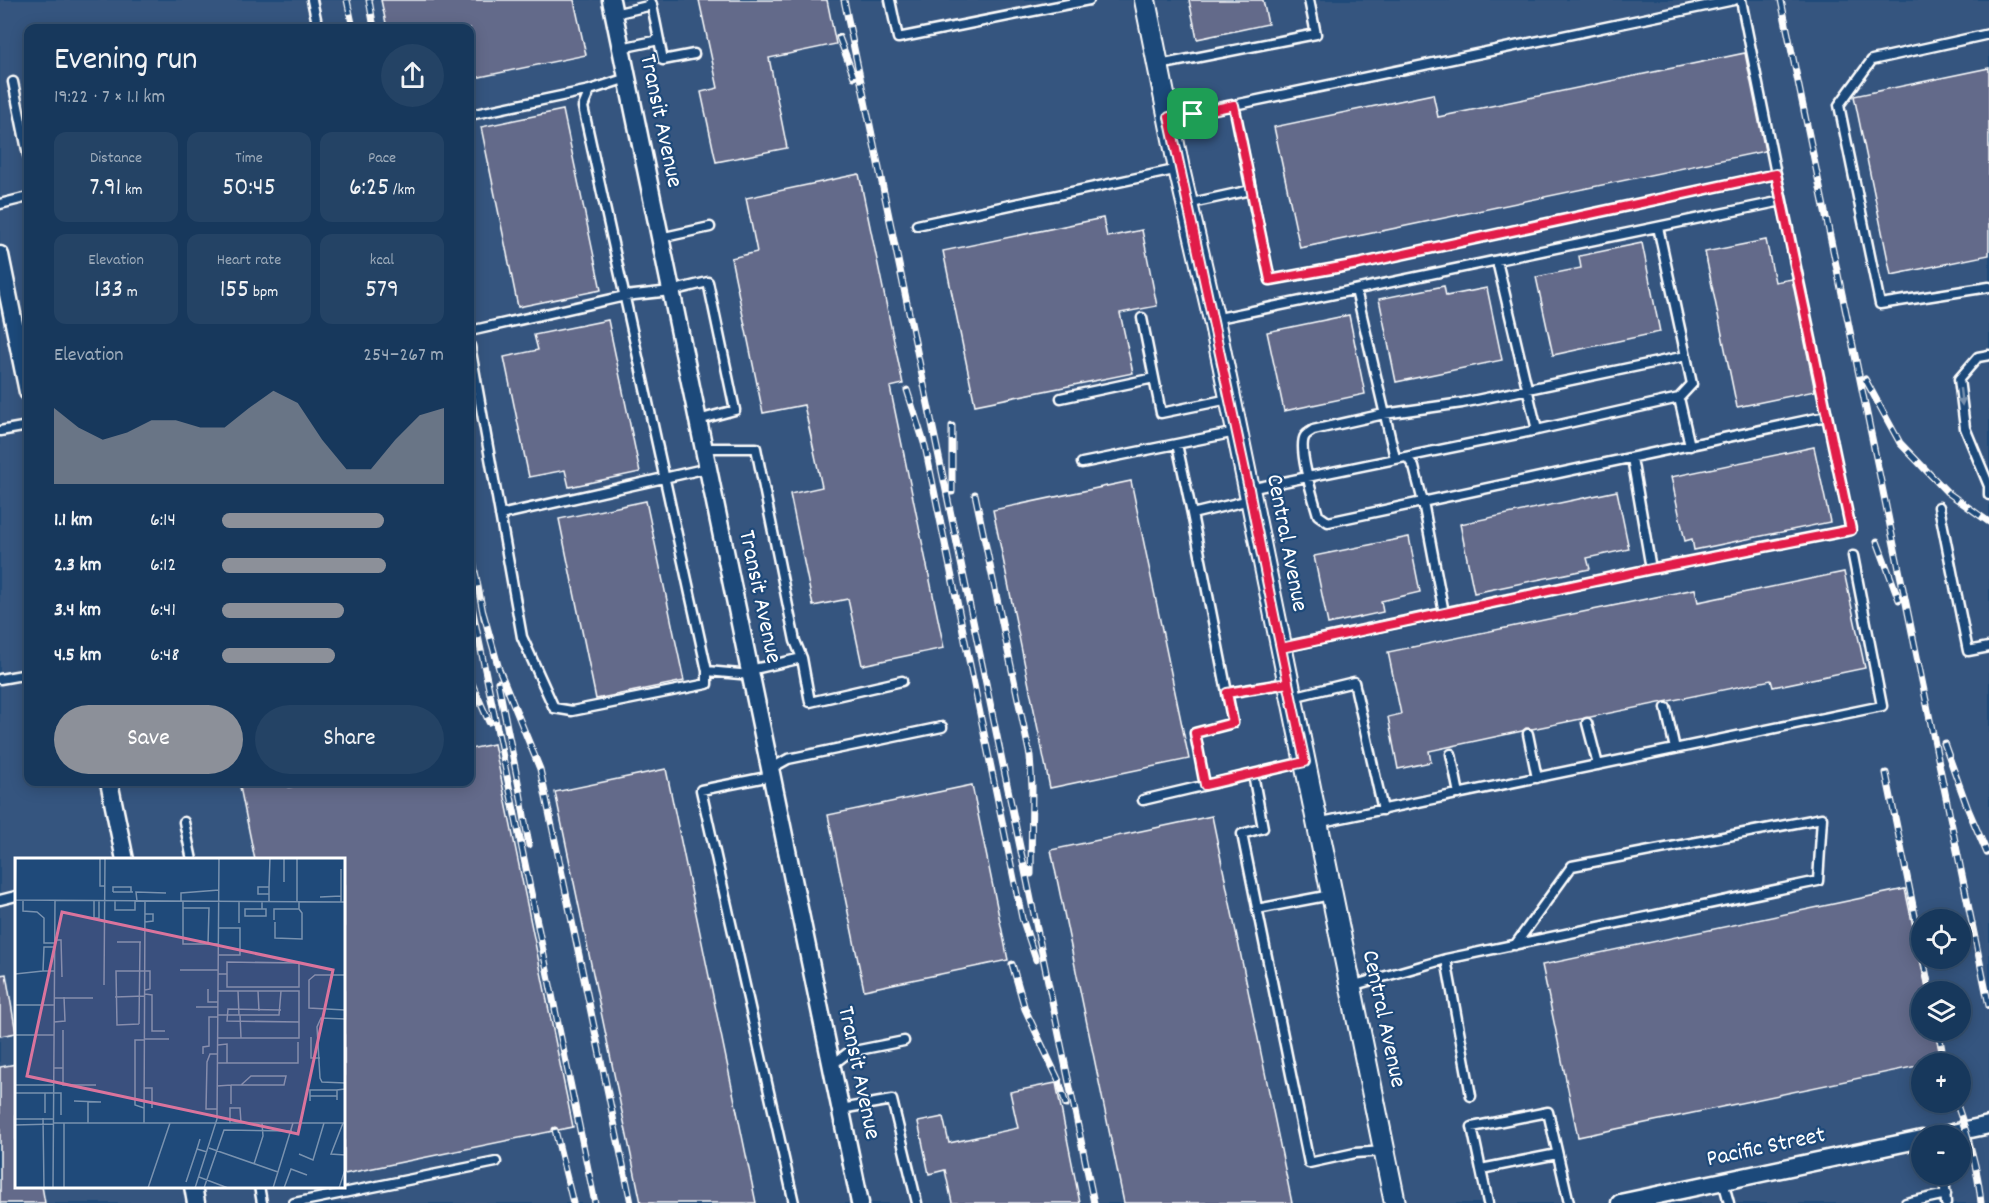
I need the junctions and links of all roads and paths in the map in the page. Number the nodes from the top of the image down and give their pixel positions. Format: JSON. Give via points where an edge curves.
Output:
{"nodes":[{"id":1,"x":312,"y":0,"type":"edge"},
{"id":2,"x":890,"y":0,"type":"edge"},
{"id":3,"x":1089,"y":0,"type":"edge"},
{"id":4,"x":1146,"y":0,"type":"edge"},
{"id":5,"x":1309,"y":0,"type":"edge"},
{"id":6,"x":1734,"y":0,"type":"edge"},
{"id":7,"x":1741,"y":0,"type":"edge"},
{"id":8,"x":1075,"y":1,"type":"edge"},
{"id":9,"x":651,"y":2,"type":"edge"},
{"id":10,"x":613,"y":7,"type":"edge"},
{"id":11,"x":317,"y":24,"type":"edge"},
{"id":12,"x":1989,"y":34,"type":"edge"},
{"id":13,"x":659,"y":40,"type":"junction"},
{"id":14,"x":621,"y":48,"type":"junction"},
{"id":15,"x":694,"y":54,"type":"dead end"},
{"id":16,"x":1158,"y":65,"type":"junction"},
{"id":17,"x":627,"y":78,"type":"junction"},
{"id":18,"x":13,"y":82,"type":"dead end"},
{"id":19,"x":590,"y":90,"type":"junction"},
{"id":20,"x":1234,"y":105,"type":"junction"},
{"id":21,"x":474,"y":114,"type":"edge"},
{"id":22,"x":1169,"y":117,"type":"junction"},
{"id":23,"x":24,"y":136,"type":"edge"},
{"id":24,"x":1179,"y":169,"type":"junction"},
{"id":25,"x":1776,"y":174,"type":"junction"},
{"id":26,"x":1251,"y":190,"type":"junction"},
{"id":27,"x":24,"y":198,"type":"edge"},
{"id":28,"x":1782,"y":201,"type":"junction"},
{"id":29,"x":0,"y":204,"type":"edge"},
{"id":30,"x":1187,"y":204,"type":"junction"},
{"id":31,"x":917,"y":225,"type":"dead end"},
{"id":32,"x":710,"y":226,"type":"dead end"},
{"id":33,"x":1658,"y":227,"type":"junction"},
{"id":34,"x":660,"y":238,"type":"junction"},
{"id":35,"x":0,"y":255,"type":"edge"},
{"id":36,"x":1497,"y":261,"type":"junction"},
{"id":37,"x":1989,"y":286,"type":"edge"},
{"id":38,"x":1356,"y":290,"type":"junction"},
{"id":39,"x":671,"y":291,"type":"junction"},
{"id":40,"x":625,"y":296,"type":"junction"},
{"id":41,"x":1142,"y":318,"type":"dead end"},
{"id":42,"x":1214,"y":320,"type":"junction"},
{"id":43,"x":474,"y":330,"type":"edge"},
{"id":44,"x":23,"y":342,"type":"edge"},
{"id":45,"x":1686,"y":356,"type":"junction"},
{"id":46,"x":1989,"y":356,"type":"edge"},
{"id":47,"x":474,"y":369,"type":"edge"},
{"id":48,"x":1154,"y":378,"type":"junction"},
{"id":49,"x":1527,"y":390,"type":"junction"},
{"id":50,"x":1061,"y":398,"type":"dead end"},
{"id":51,"x":1679,"y":398,"type":"junction"},
{"id":52,"x":1230,"y":399,"type":"junction"},
{"id":53,"x":1384,"y":414,"type":"junction"},
{"id":54,"x":1827,"y":416,"type":"junction"},
{"id":55,"x":698,"y":420,"type":"junction"},
{"id":56,"x":24,"y":427,"type":"edge"},
{"id":57,"x":1537,"y":430,"type":"junction"},
{"id":58,"x":0,"y":431,"type":"edge"},
{"id":59,"x":1237,"y":432,"type":"junction"},
{"id":60,"x":1177,"y":444,"type":"junction"},
{"id":61,"x":1690,"y":446,"type":"junction"},
{"id":62,"x":704,"y":448,"type":"junction"},
{"id":63,"x":1407,"y":457,"type":"junction"},
{"id":64,"x":1395,"y":458,"type":"junction"},
{"id":65,"x":1632,"y":458,"type":"junction"},
{"id":66,"x":1082,"y":463,"type":"dead end"},
{"id":67,"x":708,"y":468,"type":"junction"},
{"id":68,"x":1308,"y":476,"type":"junction"},
{"id":69,"x":665,"y":479,"type":"junction"},
{"id":70,"x":1250,"y":494,"type":"junction"},
{"id":71,"x":1989,"y":495,"type":"edge"},
{"id":72,"x":1423,"y":502,"type":"junction"},
{"id":73,"x":1939,"y":507,"type":"dead end"},
{"id":74,"x":1192,"y":514,"type":"junction"},
{"id":75,"x":500,"y":515,"type":"junction"},
{"id":76,"x":1854,"y":556,"type":"dead end"},
{"id":77,"x":1651,"y":569,"type":"junction"},
{"id":78,"x":1444,"y":613,"type":"junction"},
{"id":79,"x":1989,"y":647,"type":"edge"},
{"id":80,"x":1281,"y":648,"type":"junction"},
{"id":81,"x":802,"y":658,"type":"junction"},
{"id":82,"x":707,"y":671,"type":"junction"},
{"id":83,"x":750,"y":673,"type":"junction"},
{"id":84,"x":24,"y":675,"type":"edge"},
{"id":85,"x":0,"y":679,"type":"edge"},
{"id":86,"x":902,"y":681,"type":"dead end"},
{"id":87,"x":1290,"y":690,"type":"junction"},
{"id":88,"x":1227,"y":693,"type":"junction"},
{"id":89,"x":1666,"y":708,"type":"dead end"},
{"id":90,"x":1587,"y":723,"type":"dead end"},
{"id":91,"x":942,"y":727,"type":"dead end"},
{"id":92,"x":1528,"y":734,"type":"dead end"},
{"id":93,"x":1675,"y":749,"type":"junction"},
{"id":94,"x":1451,"y":754,"type":"dead end"},
{"id":95,"x":1305,"y":762,"type":"junction"},
{"id":96,"x":1598,"y":765,"type":"junction"},
{"id":97,"x":771,"y":772,"type":"junction"},
{"id":98,"x":1252,"y":774,"type":"junction"},
{"id":99,"x":1537,"y":778,"type":"junction"},
{"id":100,"x":1205,"y":785,"type":"junction"},
{"id":101,"x":113,"y":786,"type":"edge"},
{"id":102,"x":1459,"y":794,"type":"junction"},
{"id":103,"x":1143,"y":800,"type":"dead end"},
{"id":104,"x":1383,"y":810,"type":"junction"},
{"id":105,"x":184,"y":822,"type":"dead end"},
{"id":106,"x":1317,"y":823,"type":"junction"},
{"id":107,"x":125,"y":858,"type":"edge"},
{"id":108,"x":192,"y":858,"type":"edge"},
{"id":109,"x":1332,"y":895,"type":"junction"},
{"id":110,"x":15,"y":896,"type":"edge"},
{"id":111,"x":0,"y":900,"type":"edge"},
{"id":112,"x":1257,"y":909,"type":"junction"},
{"id":113,"x":1515,"y":945,"type":"junction"},
{"id":114,"x":1446,"y":959,"type":"junction"},
{"id":115,"x":1351,"y":986,"type":"junction"},
{"id":116,"x":904,"y":1041,"type":"dead end"},
{"id":117,"x":832,"y":1065,"type":"junction"},
{"id":118,"x":1471,"y":1096,"type":"dead end"},
{"id":119,"x":841,"y":1110,"type":"junction"},
{"id":120,"x":1989,"y":1125,"type":"edge"},
{"id":121,"x":1971,"y":1129,"type":"edge"},
{"id":122,"x":1911,"y":1141,"type":"edge"},
{"id":123,"x":1385,"y":1151,"type":"junction"},
{"id":124,"x":1557,"y":1154,"type":"junction"},
{"id":125,"x":496,"y":1162,"type":"dead end"},
{"id":126,"x":1481,"y":1168,"type":"junction"},
{"id":127,"x":1723,"y":1181,"type":"junction"},
{"id":128,"x":193,"y":1188,"type":"edge"},
{"id":129,"x":259,"y":1188,"type":"edge"},
{"id":130,"x":1946,"y":1199,"type":"edge"},
{"id":131,"x":196,"y":1203,"type":"edge"},
{"id":132,"x":262,"y":1203,"type":"edge"},
{"id":133,"x":294,"y":1203,"type":"edge"},
{"id":134,"x":794,"y":1203,"type":"edge"},
{"id":135,"x":860,"y":1203,"type":"edge"},
{"id":136,"x":917,"y":1203,"type":"edge"},
{"id":137,"x":1395,"y":1203,"type":"edge"},
{"id":138,"x":1488,"y":1203,"type":"edge"},
{"id":139,"x":1569,"y":1203,"type":"edge"},
{"id":140,"x":1620,"y":1203,"type":"edge"},
{"id":141,"x":1728,"y":1203,"type":"edge"},
{"id":142,"x":1906,"y":1203,"type":"edge"}],
"edges":[{"from":1,"to":11,"type":"lane"},
{"from":2,"to":8,"type":"lane","via":[[898,38]]},
{"from":3,"to":8,"type":"lane"},
{"from":4,"to":16,"type":"street","name":"Central Avenue"},
{"from":5,"to":16,"type":"lane","via":[[1316,34]]},
{"from":6,"to":20,"type":"lane"},
{"from":7,"to":25,"type":"lane"},
{"from":9,"to":10,"type":"lane"},
{"from":9,"to":13,"type":"lane"},
{"from":10,"to":14,"type":"street","name":"Transit Avenue"},
{"from":12,"to":37,"type":"lane","via":[[1872,60],[1839,105],[1880,304]]},
{"from":13,"to":14,"type":"lane"},
{"from":13,"to":15,"type":"lane","via":[[663,60]]},
{"from":14,"to":17,"type":"street","name":"Transit Avenue"},
{"from":16,"to":22,"type":"street","name":"Central Avenue"},
{"from":17,"to":19,"type":"lane"},
{"from":17,"to":34,"type":"street","name":"Transit Avenue"},
{"from":18,"to":23,"type":"lane"},
{"from":19,"to":21,"type":"lane"},
{"from":19,"to":40,"type":"lane","via":[[584,106]]},
{"from":20,"to":22,"type":"lane"},
{"from":20,"to":26,"type":"lane"},
{"from":22,"to":24,"type":"street","name":"Central Avenue"},
{"from":24,"to":30,"type":"street","name":"Central Avenue"},
{"from":24,"to":31,"type":"lane"},
{"from":25,"to":26,"type":"lane","via":[[1270,280]]},
{"from":25,"to":28,"type":"lane"},
{"from":26,"to":30,"type":"lane"},
{"from":27,"to":29,"type":"lane"},
{"from":28,"to":33,"type":"lane"},
{"from":28,"to":54,"type":"lane"},
{"from":30,"to":42,"type":"street","name":"Central Avenue"},
{"from":32,"to":34,"type":"lane"},
{"from":33,"to":36,"type":"lane"},
{"from":33,"to":45,"type":"lane"},
{"from":34,"to":39,"type":"street","name":"Transit Avenue"},
{"from":35,"to":44,"type":"street"},
{"from":36,"to":38,"type":"lane"},
{"from":36,"to":49,"type":"lane"},
{"from":38,"to":42,"type":"lane"},
{"from":38,"to":53,"type":"lane"},
{"from":39,"to":40,"type":"lane"},
{"from":39,"to":55,"type":"street","name":"Transit Avenue"},
{"from":39,"to":55,"type":"lane","via":[[708,282],[735,410]]},
{"from":40,"to":43,"type":"lane"},
{"from":40,"to":69,"type":"lane"},
{"from":41,"to":48,"type":"lane"},
{"from":42,"to":52,"type":"street","name":"Central Avenue"},
{"from":45,"to":49,"type":"lane"},
{"from":45,"to":51,"type":"lane","via":[[1692,384]]},
{"from":46,"to":71,"type":"lane","one_way":true,"via":[[1978,357],[1959,379],[1965,428],[1989,486]]},
{"from":47,"to":75,"type":"lane"},
{"from":48,"to":50,"type":"lane"},
{"from":48,"to":52,"type":"lane","via":[[1161,412]]},
{"from":49,"to":53,"type":"lane"},
{"from":49,"to":57,"type":"lane"},
{"from":51,"to":57,"type":"lane"},
{"from":51,"to":61,"type":"lane"},
{"from":52,"to":59,"type":"street","name":"Central Avenue"},
{"from":53,"to":64,"type":"lane"},
{"from":53,"to":68,"type":"lane","via":[[1313,430],[1305,436],[1302,443]]},
{"from":54,"to":61,"type":"lane"},
{"from":54,"to":77,"type":"lane","via":[[1851,530]]},
{"from":55,"to":62,"type":"street","name":"Transit Avenue"},
{"from":56,"to":58,"type":"lane"},
{"from":57,"to":63,"type":"lane"},
{"from":59,"to":60,"type":"lane"},
{"from":59,"to":70,"type":"street","name":"Central Avenue"},
{"from":60,"to":66,"type":"lane"},
{"from":60,"to":74,"type":"lane"},
{"from":61,"to":65,"type":"lane"},
{"from":62,"to":67,"type":"street","name":"Transit Avenue"},
{"from":62,"to":81,"type":"lane","via":[[756,448]]},
{"from":63,"to":64,"type":"lane"},
{"from":63,"to":72,"type":"lane","via":[[1414,467]]},
{"from":64,"to":68,"type":"lane"},
{"from":65,"to":72,"type":"lane"},
{"from":65,"to":77,"type":"lane"},
{"from":67,"to":69,"type":"lane"},
{"from":67,"to":83,"type":"street","name":"Transit Avenue"},
{"from":68,"to":70,"type":"lane"},
{"from":68,"to":72,"type":"lane","via":[[1318,515],[1328,522]]},
{"from":69,"to":75,"type":"lane"},
{"from":69,"to":82,"type":"lane"},
{"from":70,"to":74,"type":"lane"},
{"from":70,"to":80,"type":"street","name":"Central Avenue"},
{"from":72,"to":78,"type":"lane"},
{"from":73,"to":79,"type":"lane","via":[[1968,651]]},
{"from":74,"to":88,"type":"lane"},
{"from":75,"to":82,"type":"lane","via":[[522,637],[554,708],[572,711],[707,684]]},
{"from":76,"to":93,"type":"lane","via":[[1882,706]]},
{"from":77,"to":78,"type":"lane"},
{"from":78,"to":80,"type":"lane"},
{"from":80,"to":87,"type":"street","name":"Central Avenue"},
{"from":81,"to":83,"type":"lane"},
{"from":81,"to":86,"type":"lane","via":[[810,702]]},
{"from":82,"to":83,"type":"lane"},
{"from":83,"to":97,"type":"street","name":"Transit Avenue"},
{"from":84,"to":85,"type":"lane"},
{"from":87,"to":88,"type":"lane"},
{"from":87,"to":95,"type":"street","name":"Central Avenue"},
{"from":87,"to":104,"type":"lane","via":[[1354,682]]},
{"from":88,"to":100,"type":"lane","via":[[1233,723],[1195,733]]},
{"from":89,"to":93,"type":"lane"},
{"from":90,"to":96,"type":"lane"},
{"from":91,"to":97,"type":"lane","via":[[788,759]]},
{"from":92,"to":99,"type":"lane"},
{"from":93,"to":96,"type":"lane"},
{"from":94,"to":102,"type":"lane"},
{"from":95,"to":98,"type":"lane"},
{"from":95,"to":106,"type":"street","name":"Central Avenue"},
{"from":96,"to":99,"type":"lane"},
{"from":97,"to":117,"type":"street","name":"Transit Avenue"},
{"from":97,"to":134,"type":"lane","via":[[701,790]]},
{"from":98,"to":100,"type":"lane"},
{"from":98,"to":112,"type":"lane","via":[[1263,828],[1242,834]]},
{"from":99,"to":102,"type":"lane"},
{"from":100,"to":103,"type":"lane"},
{"from":101,"to":107,"type":"street"},
{"from":102,"to":104,"type":"lane"},
{"from":104,"to":106,"type":"lane"},
{"from":105,"to":108,"type":"lane"},
{"from":106,"to":109,"type":"street","name":"Central Avenue"},
{"from":109,"to":112,"type":"lane"},
{"from":109,"to":115,"type":"street","name":"Central Avenue"},
{"from":110,"to":111,"type":"lane"},
{"from":112,"to":123,"type":"lane","via":[[1308,1163]]},
{"from":113,"to":113,"type":"lane","via":[[1818,881],[1822,818],[1572,866]]},
{"from":113,"to":114,"type":"lane"},
{"from":114,"to":115,"type":"lane"},
{"from":114,"to":118,"type":"lane"},
{"from":115,"to":123,"type":"street","name":"Central Avenue"},
{"from":116,"to":117,"type":"lane","via":[[849,1052]]},
{"from":117,"to":119,"type":"street","name":"Transit Avenue"},
{"from":119,"to":135,"type":"street","name":"Transit Avenue"},
{"from":119,"to":136,"type":"lane","via":[[892,1100]]},
{"from":120,"to":121,"type":"street"},
{"from":122,"to":127,"type":"street","name":"Pacific Street"},
{"from":123,"to":137,"type":"street","name":"Central Avenue"},
{"from":124,"to":126,"type":"lane"},
{"from":124,"to":126,"type":"lane","via":[[1548,1112],[1493,1122],[1472,1127]]},
{"from":124,"to":139,"type":"lane"},
{"from":125,"to":133,"type":"lane"},
{"from":126,"to":138,"type":"lane"},
{"from":127,"to":140,"type":"street","name":"Pacific Street"},
{"from":127,"to":141,"type":"lane"},
{"from":128,"to":131,"type":"street"},
{"from":129,"to":132,"type":"lane"},
{"from":130,"to":142,"type":"lane"}]}
